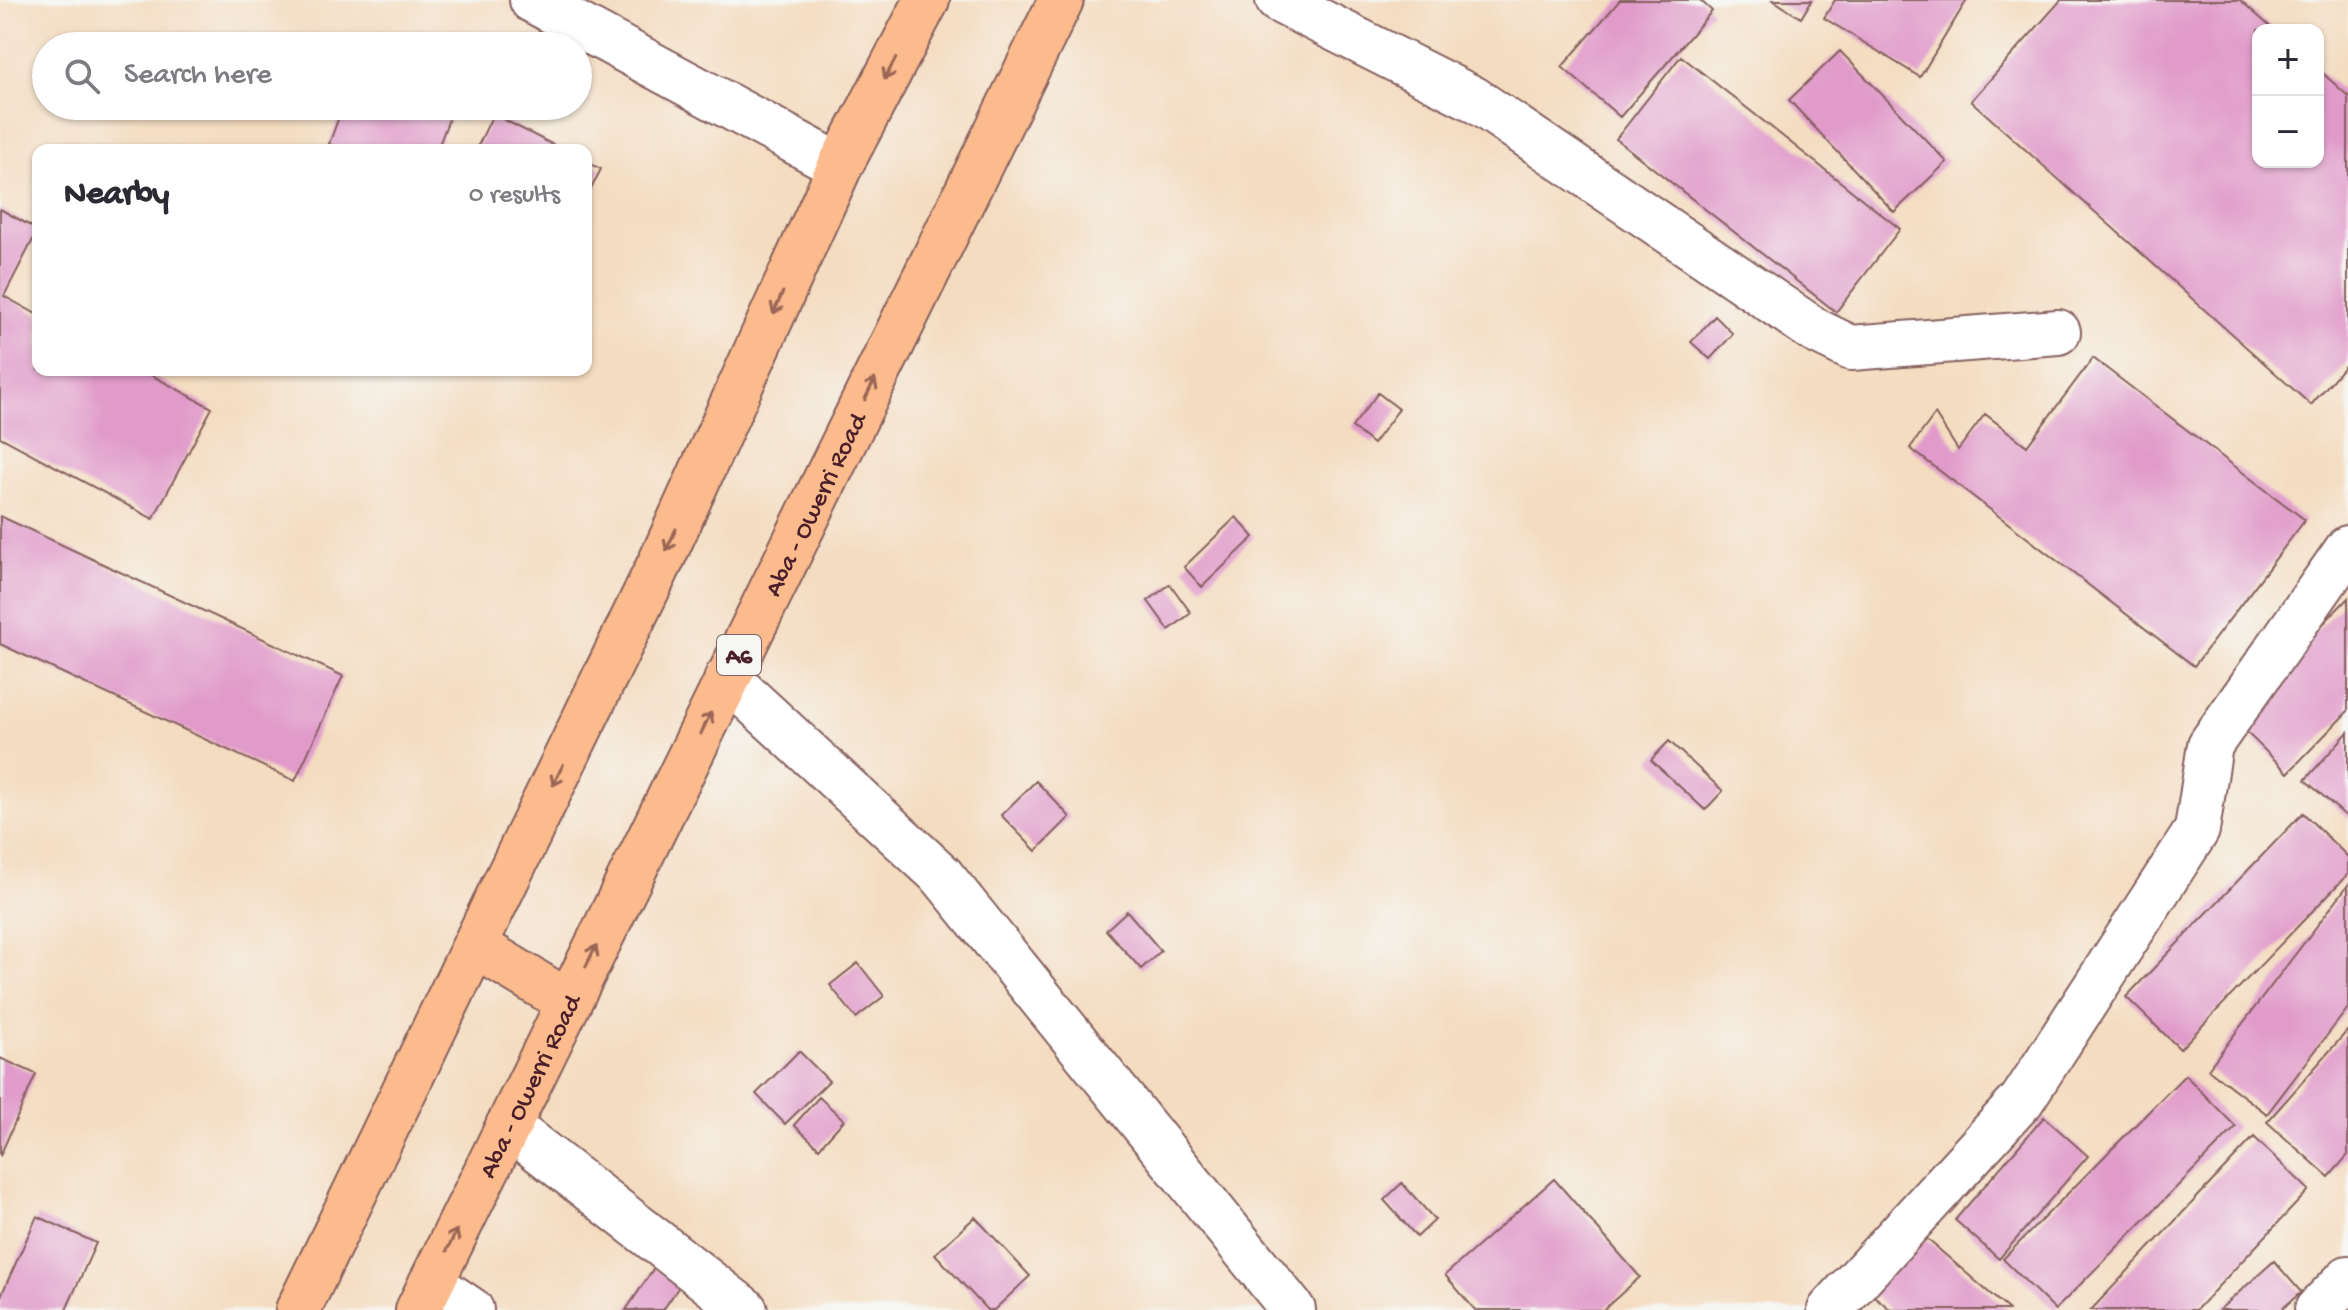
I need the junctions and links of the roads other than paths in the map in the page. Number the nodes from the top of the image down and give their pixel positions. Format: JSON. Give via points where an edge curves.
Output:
{"nodes":[{"id":1,"x":532,"y":0,"type":"edge"},
{"id":2,"x":927,"y":0,"type":"edge"},
{"id":3,"x":1061,"y":0,"type":"edge"},
{"id":4,"x":1278,"y":0,"type":"edge"},
{"id":5,"x":591,"y":32,"type":"edge"},
{"id":6,"x":592,"y":32,"type":"edge"},
{"id":7,"x":840,"y":166,"type":"junction"},
{"id":8,"x":2058,"y":332,"type":"dead end"},
{"id":9,"x":2348,"y":548,"type":"edge"},
{"id":10,"x":727,"y":678,"type":"junction"},
{"id":11,"x":476,"y":946,"type":"junction"},
{"id":12,"x":568,"y":1002,"type":"junction"},
{"id":13,"x":508,"y":1126,"type":"junction"},
{"id":14,"x":2348,"y":1278,"type":"edge"},
{"id":15,"x":425,"y":1296,"type":"edge"},
{"id":16,"x":298,"y":1310,"type":"edge"},
{"id":17,"x":471,"y":1310,"type":"edge"},
{"id":18,"x":745,"y":1310,"type":"edge"},
{"id":19,"x":1293,"y":1310,"type":"edge"},
{"id":20,"x":1830,"y":1310,"type":"edge"},
{"id":21,"x":2317,"y":1310,"type":"edge"}],
"edges":[{"from":1,"to":5,"type":"lane"},
{"from":2,"to":7,"type":"highway","one_way":true},
{"from":10,"to":3,"type":"highway","name":"Aba - Owerri Road","number":"A6","one_way":true},
{"from":4,"to":8,"type":"lane","via":[[1474,99],[1816,331],[1851,348]]},
{"from":6,"to":7,"type":"lane"},
{"from":7,"to":11,"type":"highway","one_way":true,"via":[[662,559]]},
{"from":9,"to":20,"type":"lane","via":[[2210,745],[2197,830],[2022,1100]]},
{"from":12,"to":10,"type":"highway","name":"Aba - Owerri Road","number":"A6","one_way":true},
{"from":10,"to":19,"type":"lane","via":[[942,876]]},
{"from":11,"to":12,"type":"highway"},
{"from":11,"to":16,"type":"highway"},
{"from":12,"to":13,"type":"highway","name":"Aba - Owerri Road","number":"A6"},
{"from":15,"to":13,"type":"highway","name":"Aba - Owerri Road","number":"A6","one_way":true},
{"from":13,"to":18,"type":"lane"},
{"from":14,"to":21,"type":"lane"},
{"from":15,"to":17,"type":"lane"}]}
